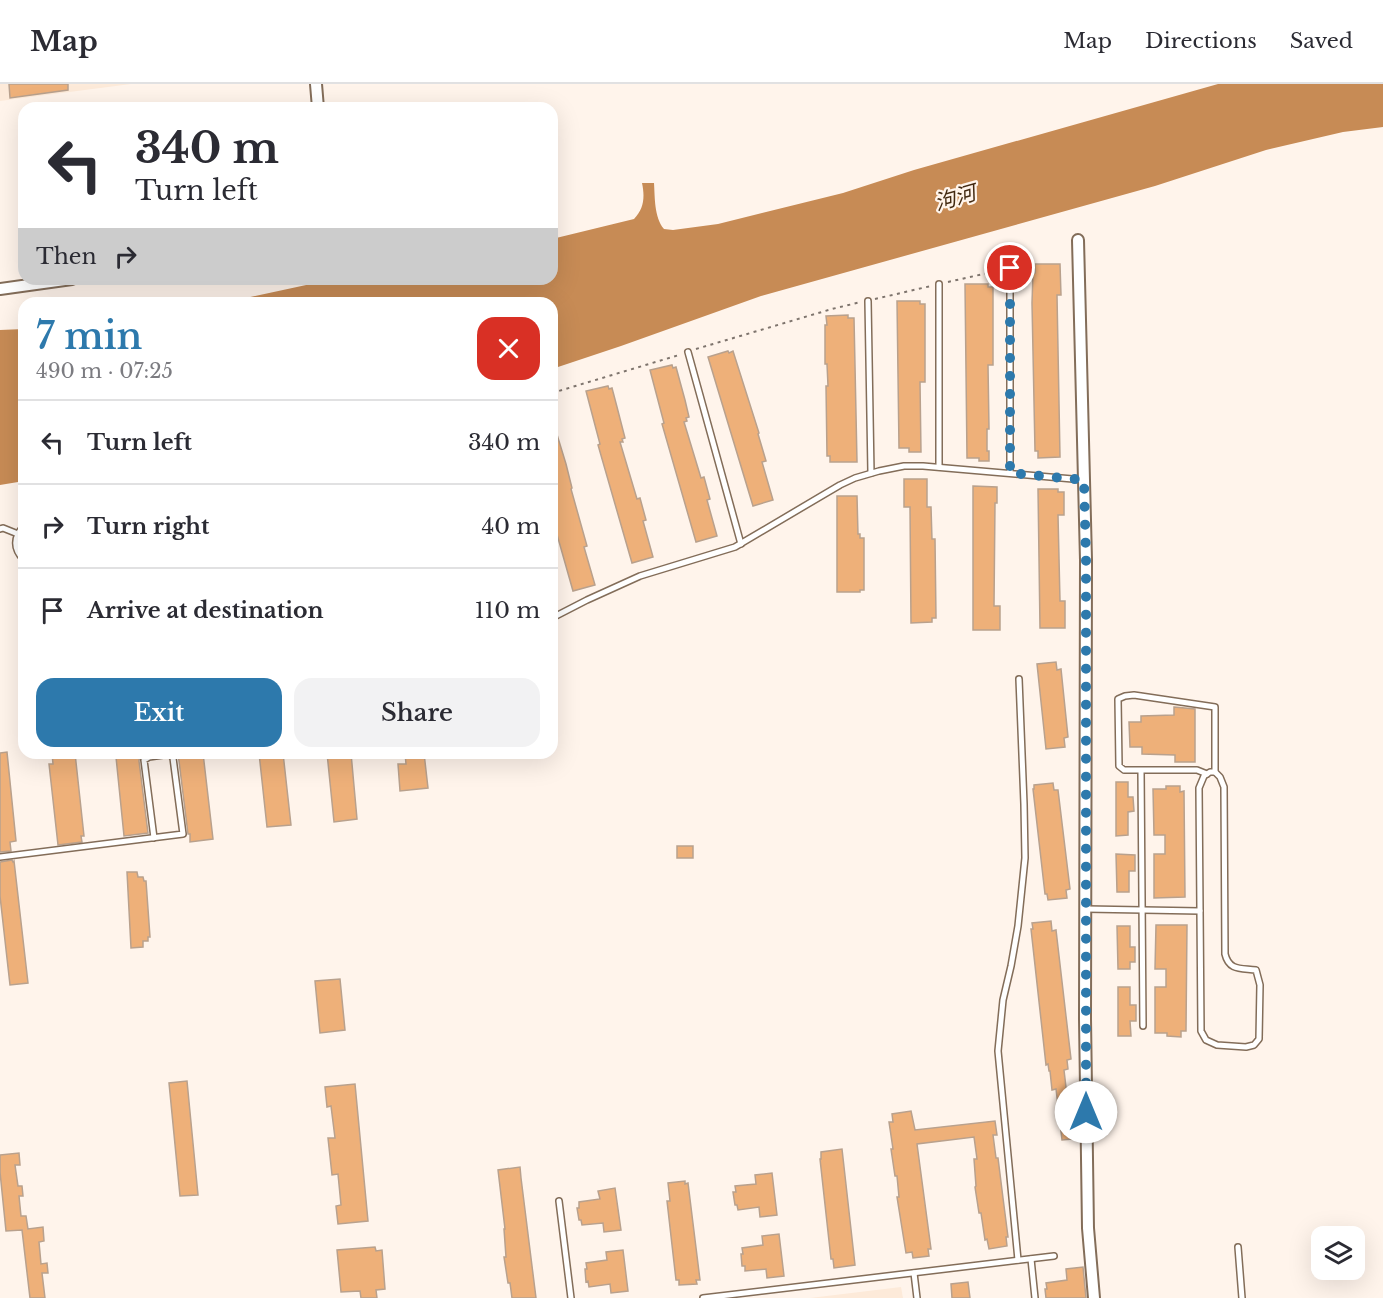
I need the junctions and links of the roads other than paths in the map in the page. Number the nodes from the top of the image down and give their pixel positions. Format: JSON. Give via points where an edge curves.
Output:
{"nodes":[{"id":1,"x":316,"y":84,"type":"edge"},
{"id":2,"x":318,"y":102,"type":"edge"},
{"id":3,"x":1078,"y":240,"type":"dead end"},
{"id":4,"x":1010,"y":268,"type":"road end"},
{"id":5,"x":939,"y":284,"type":"road end"},
{"id":6,"x":29,"y":285,"type":"edge"},
{"id":7,"x":0,"y":289,"type":"edge"},
{"id":8,"x":868,"y":301,"type":"road end"},
{"id":9,"x":687,"y":352,"type":"road end"},
{"id":10,"x":939,"y":467,"type":"junction"},
{"id":11,"x":871,"y":473,"type":"junction"},
{"id":12,"x":1010,"y":473,"type":"junction"},
{"id":13,"x":1084,"y":480,"type":"junction"},
{"id":14,"x":0,"y":529,"type":"edge"},
{"id":15,"x":18,"y":534,"type":"joint"},
{"id":16,"x":741,"y":544,"type":"junction"},
{"id":17,"x":18,"y":553,"type":"edge"},
{"id":18,"x":558,"y":615,"type":"edge"},
{"id":19,"x":1019,"y":679,"type":"dead end"},
{"id":20,"x":145,"y":759,"type":"edge"},
{"id":21,"x":173,"y":759,"type":"edge"},
{"id":22,"x":1141,"y":771,"type":"junction"},
{"id":23,"x":1215,"y":772,"type":"junction"},
{"id":24,"x":1207,"y":774,"type":"junction"},
{"id":25,"x":154,"y":838,"type":"junction"},
{"id":26,"x":0,"y":857,"type":"edge"},
{"id":27,"x":1086,"y":909,"type":"junction"},
{"id":28,"x":1142,"y":910,"type":"junction"},
{"id":29,"x":1200,"y":910,"type":"junction"},
{"id":30,"x":1143,"y":1026,"type":"dead end"},
{"id":31,"x":559,"y":1201,"type":"dead end"},
{"id":32,"x":1238,"y":1247,"type":"dead end"},
{"id":33,"x":1054,"y":1256,"type":"dead end"},
{"id":34,"x":1031,"y":1259,"type":"junction"},
{"id":35,"x":1018,"y":1260,"type":"junction"},
{"id":36,"x":914,"y":1273,"type":"junction"},
{"id":37,"x":571,"y":1298,"type":"edge"},
{"id":38,"x":703,"y":1298,"type":"edge"},
{"id":39,"x":916,"y":1298,"type":"edge"},
{"id":40,"x":1035,"y":1298,"type":"edge"},
{"id":41,"x":1094,"y":1298,"type":"edge"},
{"id":42,"x":1242,"y":1298,"type":"edge"}],
"edges":[{"from":1,"to":2,"type":"street"},
{"from":3,"to":13,"type":"street"},
{"from":4,"to":12,"type":"lane"},
{"from":5,"to":10,"type":"lane"},
{"from":6,"to":7,"type":"street"},
{"from":8,"to":11,"type":"lane"},
{"from":9,"to":16,"type":"lane"},
{"from":10,"to":11,"type":"lane","via":[[904,466]]},
{"from":10,"to":12,"type":"lane"},
{"from":11,"to":16,"type":"lane","via":[[840,485]]},
{"from":12,"to":13,"type":"lane"},
{"from":13,"to":27,"type":"street"},
{"from":14,"to":15,"type":"lane"},
{"from":15,"to":17,"type":"lane"},
{"from":16,"to":18,"type":"lane","via":[[640,576]]},
{"from":19,"to":35,"type":"lane","via":[[1025,858],[998,1051]]},
{"from":20,"to":25,"type":"lane"},
{"from":21,"to":25,"type":"lane","via":[[183,834]]},
{"from":22,"to":23,"type":"lane","via":[[1119,766],[1118,699],[1125,696],[1215,706]]},
{"from":22,"to":24,"type":"lane","via":[[1197,770]]},
{"from":22,"to":28,"type":"lane"},
{"from":23,"to":24,"type":"lane"},
{"from":23,"to":29,"type":"lane","via":[[1224,787],[1227,962],[1256,970],[1258,974],[1259,1039],[1254,1045],[1217,1045],[1206,1040],[1201,1031]]},
{"from":24,"to":29,"type":"lane","via":[[1198,788]]},
{"from":25,"to":26,"type":"lane"},
{"from":27,"to":28,"type":"lane"},
{"from":27,"to":41,"type":"street","via":[[1088,1228]]},
{"from":28,"to":29,"type":"lane"},
{"from":28,"to":30,"type":"lane"},
{"from":31,"to":37,"type":"lane"},
{"from":32,"to":42,"type":"lane"},
{"from":33,"to":34,"type":"lane"},
{"from":34,"to":35,"type":"lane"},
{"from":34,"to":40,"type":"lane"},
{"from":35,"to":36,"type":"lane"},
{"from":36,"to":38,"type":"lane"},
{"from":36,"to":39,"type":"lane"}]}
